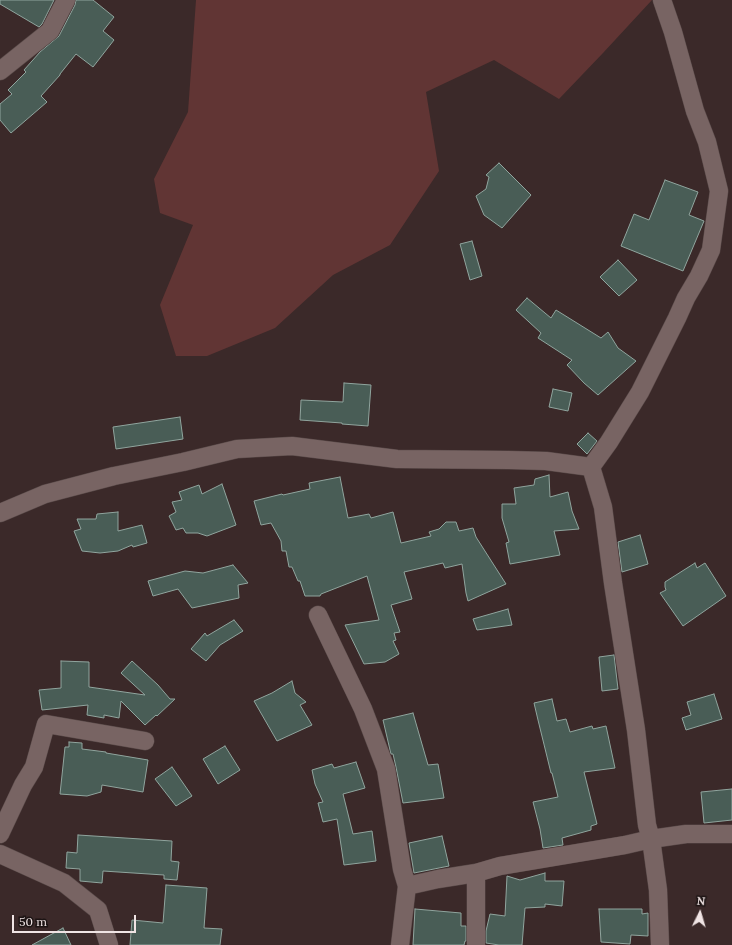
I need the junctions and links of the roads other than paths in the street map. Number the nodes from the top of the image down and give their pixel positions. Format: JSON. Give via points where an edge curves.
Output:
{"nodes":[{"id":1,"x":66,"y":0,"type":"edge"},
{"id":2,"x":662,"y":0,"type":"edge"},
{"id":3,"x":0,"y":71,"type":"edge"},
{"id":4,"x":591,"y":467,"type":"junction"},
{"id":5,"x":0,"y":513,"type":"edge"},
{"id":6,"x":318,"y":615,"type":"dead end"},
{"id":7,"x":145,"y":742,"type":"dead end"},
{"id":8,"x":0,"y":834,"type":"edge"},
{"id":9,"x":732,"y":834,"type":"edge"},
{"id":10,"x":651,"y":838,"type":"junction"},
{"id":11,"x":0,"y":854,"type":"edge"},
{"id":12,"x":476,"y":873,"type":"junction"},
{"id":13,"x":407,"y":886,"type":"junction"},
{"id":14,"x":109,"y":945,"type":"edge"},
{"id":15,"x":400,"y":945,"type":"edge"},
{"id":16,"x":476,"y":945,"type":"edge"},
{"id":17,"x":660,"y":945,"type":"edge"}],
"edges":[{"from":1,"to":3,"type":"street","via":[[50,31]]},
{"from":2,"to":4,"type":"street","via":[[695,111],[707,142],[719,191],[711,250],[640,392]]},
{"from":4,"to":5,"type":"street","via":[[546,461],[397,459],[292,446],[238,448],[45,494]]},
{"from":4,"to":10,"type":"street","via":[[603,507],[636,730],[647,825]]},
{"from":6,"to":13,"type":"street","via":[[363,709],[386,769],[402,870]]},
{"from":7,"to":8,"type":"street","via":[[46,724],[34,767]]},
{"from":9,"to":10,"type":"street","via":[[686,834]]},
{"from":10,"to":12,"type":"street","via":[[500,866]]},
{"from":10,"to":17,"type":"street","via":[[658,890]]},
{"from":11,"to":14,"type":"street","via":[[64,883],[98,910]]},
{"from":12,"to":13,"type":"street"},
{"from":12,"to":16,"type":"street"},
{"from":13,"to":15,"type":"street"}]}
